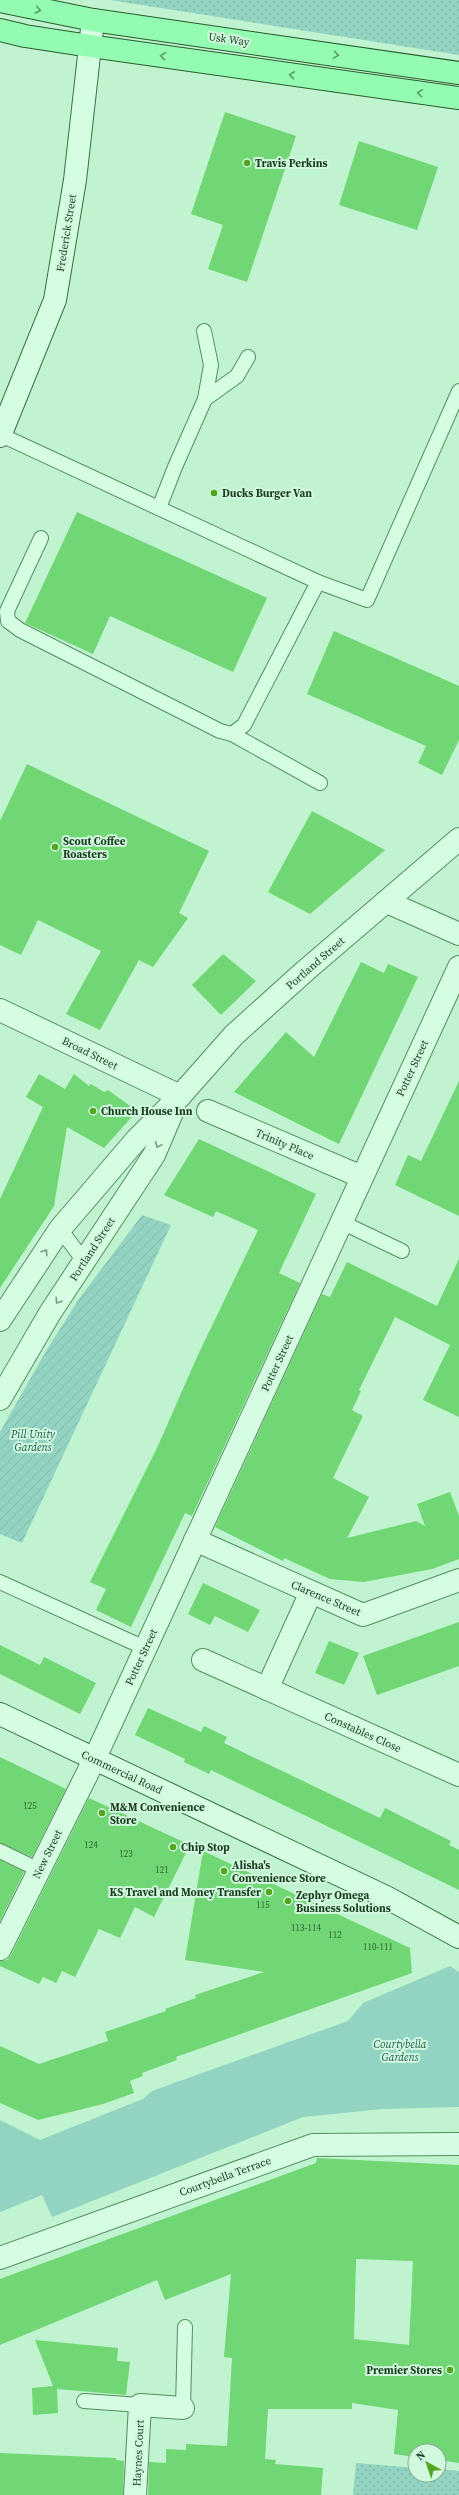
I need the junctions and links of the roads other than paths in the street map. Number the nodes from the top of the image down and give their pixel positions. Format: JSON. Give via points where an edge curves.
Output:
{"nodes":[{"id":1,"x":0,"y":1,"type":"edge"},
{"id":2,"x":93,"y":20,"type":"junction"},
{"id":3,"x":0,"y":30,"type":"edge"},
{"id":4,"x":90,"y":46,"type":"junction"},
{"id":5,"x":459,"y":73,"type":"edge"},
{"id":6,"x":459,"y":98,"type":"edge"},
{"id":7,"x":204,"y":331,"type":"dead end"},
{"id":8,"x":248,"y":357,"type":"dead end"},
{"id":9,"x":459,"y":391,"type":"edge"},
{"id":10,"x":205,"y":400,"type":"junction"},
{"id":11,"x":0,"y":436,"type":"edge"},
{"id":12,"x":159,"y":508,"type":"junction"},
{"id":13,"x":41,"y":538,"type":"dead end"},
{"id":14,"x":318,"y":582,"type":"junction"},
{"id":15,"x":232,"y":734,"type":"junction"},
{"id":16,"x":320,"y":783,"type":"dead end"},
{"id":17,"x":459,"y":839,"type":"edge"},
{"id":18,"x":387,"y":902,"type":"junction"},
{"id":19,"x":459,"y":934,"type":"edge"},
{"id":20,"x":459,"y":967,"type":"edge"},
{"id":21,"x":0,"y":1010,"type":"edge"},
{"id":22,"x":180,"y":1096,"type":"junction"},
{"id":23,"x":208,"y":1111,"type":"dead end"},
{"id":24,"x":362,"y":1177,"type":"junction"},
{"id":25,"x":341,"y":1222,"type":"junction"},
{"id":26,"x":60,"y":1230,"type":"junction"},
{"id":27,"x":402,"y":1251,"type":"dead end"},
{"id":28,"x":84,"y":1261,"type":"junction"},
{"id":29,"x":0,"y":1320,"type":"edge"},
{"id":30,"x":0,"y":1399,"type":"edge"},
{"id":31,"x":195,"y":1540,"type":"junction"},
{"id":32,"x":459,"y":1580,"type":"edge"},
{"id":33,"x":0,"y":1582,"type":"edge"},
{"id":34,"x":310,"y":1592,"type":"junction"},
{"id":35,"x":145,"y":1648,"type":"junction"},
{"id":36,"x":203,"y":1660,"type":"dead end"},
{"id":37,"x":267,"y":1689,"type":"junction"},
{"id":38,"x":0,"y":1714,"type":"edge"},
{"id":39,"x":95,"y":1758,"type":"junction"},
{"id":40,"x":459,"y":1776,"type":"edge"},
{"id":41,"x":0,"y":1851,"type":"edge"},
{"id":42,"x":40,"y":1870,"type":"junction"},
{"id":43,"x":459,"y":1937,"type":"edge"},
{"id":44,"x":0,"y":1949,"type":"edge"},
{"id":45,"x":459,"y":2144,"type":"edge"},
{"id":46,"x":0,"y":2258,"type":"edge"},
{"id":47,"x":185,"y":2327,"type":"dead end"},
{"id":48,"x":84,"y":2401,"type":"dead end"},
{"id":49,"x":140,"y":2405,"type":"junction"},
{"id":50,"x":183,"y":2408,"type":"joint"},
{"id":51,"x":135,"y":2495,"type":"edge"}],
"edges":[{"from":1,"to":2,"type":"main road","name":"Usk Way","one_way":true},
{"from":2,"to":4,"type":"street","name":"Frederick Street"},
{"from":2,"to":5,"type":"main road","name":"Usk Way","one_way":true},
{"from":3,"to":4,"type":"main road"},
{"from":6,"to":4,"type":"main road","one_way":true},
{"from":4,"to":11,"type":"street","name":"Frederick Street","via":[[75,180],[56,300]]},
{"from":7,"to":10,"type":"lane","via":[[211,365]]},
{"from":8,"to":10,"type":"lane","via":[[237,376]]},
{"from":9,"to":14,"type":"lane","via":[[367,600]]},
{"from":10,"to":12,"type":"lane"},
{"from":11,"to":12,"type":"lane"},
{"from":12,"to":14,"type":"lane"},
{"from":13,"to":15,"type":"lane","via":[[7,611],[8,621],[20,630],[199,721]]},
{"from":14,"to":15,"type":"lane","via":[[244,725]]},
{"from":15,"to":16,"type":"lane"},
{"from":17,"to":18,"type":"street","name":"Portland Street"},
{"from":18,"to":19,"type":"street"},
{"from":18,"to":22,"type":"street","name":"Portland Street","via":[[305,971],[234,1036]]},
{"from":20,"to":24,"type":"street","name":"Potter Street"},
{"from":21,"to":22,"type":"street","name":"Broad Street"},
{"from":22,"to":26,"type":"street","name":"Portland Street","via":[[137,1139]]},
{"from":22,"to":28,"type":"street","name":"Portland Street","one_way":true,"via":[[154,1155]]},
{"from":23,"to":24,"type":"street","name":"Trinity Place"},
{"from":24,"to":25,"type":"street","name":"Potter Street"},
{"from":25,"to":27,"type":"lane"},
{"from":25,"to":31,"type":"street","name":"Potter Street"},
{"from":26,"to":28,"type":"lane"},
{"from":29,"to":26,"type":"street","name":"Portland Street","one_way":true},
{"from":28,"to":30,"type":"street","name":"Portland Street","one_way":true,"via":[[50,1313]]},
{"from":31,"to":34,"type":"street","name":"Clarence Street"},
{"from":31,"to":35,"type":"street","name":"Potter Street"},
{"from":32,"to":34,"type":"street","name":"Clarence Street","via":[[363,1615]]},
{"from":33,"to":35,"type":"lane"},
{"from":34,"to":37,"type":"street"},
{"from":35,"to":39,"type":"street","name":"Potter Street"},
{"from":36,"to":37,"type":"street","name":"Constables Close"},
{"from":37,"to":40,"type":"street","name":"Constables Close"},
{"from":38,"to":39,"type":"street","name":"Commercial Road"},
{"from":39,"to":42,"type":"street","name":"New Street"},
{"from":39,"to":43,"type":"street","name":"Commercial Road","via":[[386,1897]]},
{"from":41,"to":42,"type":"lane"},
{"from":42,"to":44,"type":"street","name":"New Street"},
{"from":45,"to":46,"type":"street","name":"Courtybella Terrace","via":[[313,2145]]},
{"from":47,"to":50,"type":"lane"},
{"from":48,"to":49,"type":"lane"},
{"from":49,"to":50,"type":"street","name":"Haynes Court"},
{"from":49,"to":51,"type":"street","name":"Haynes Court"}]}
